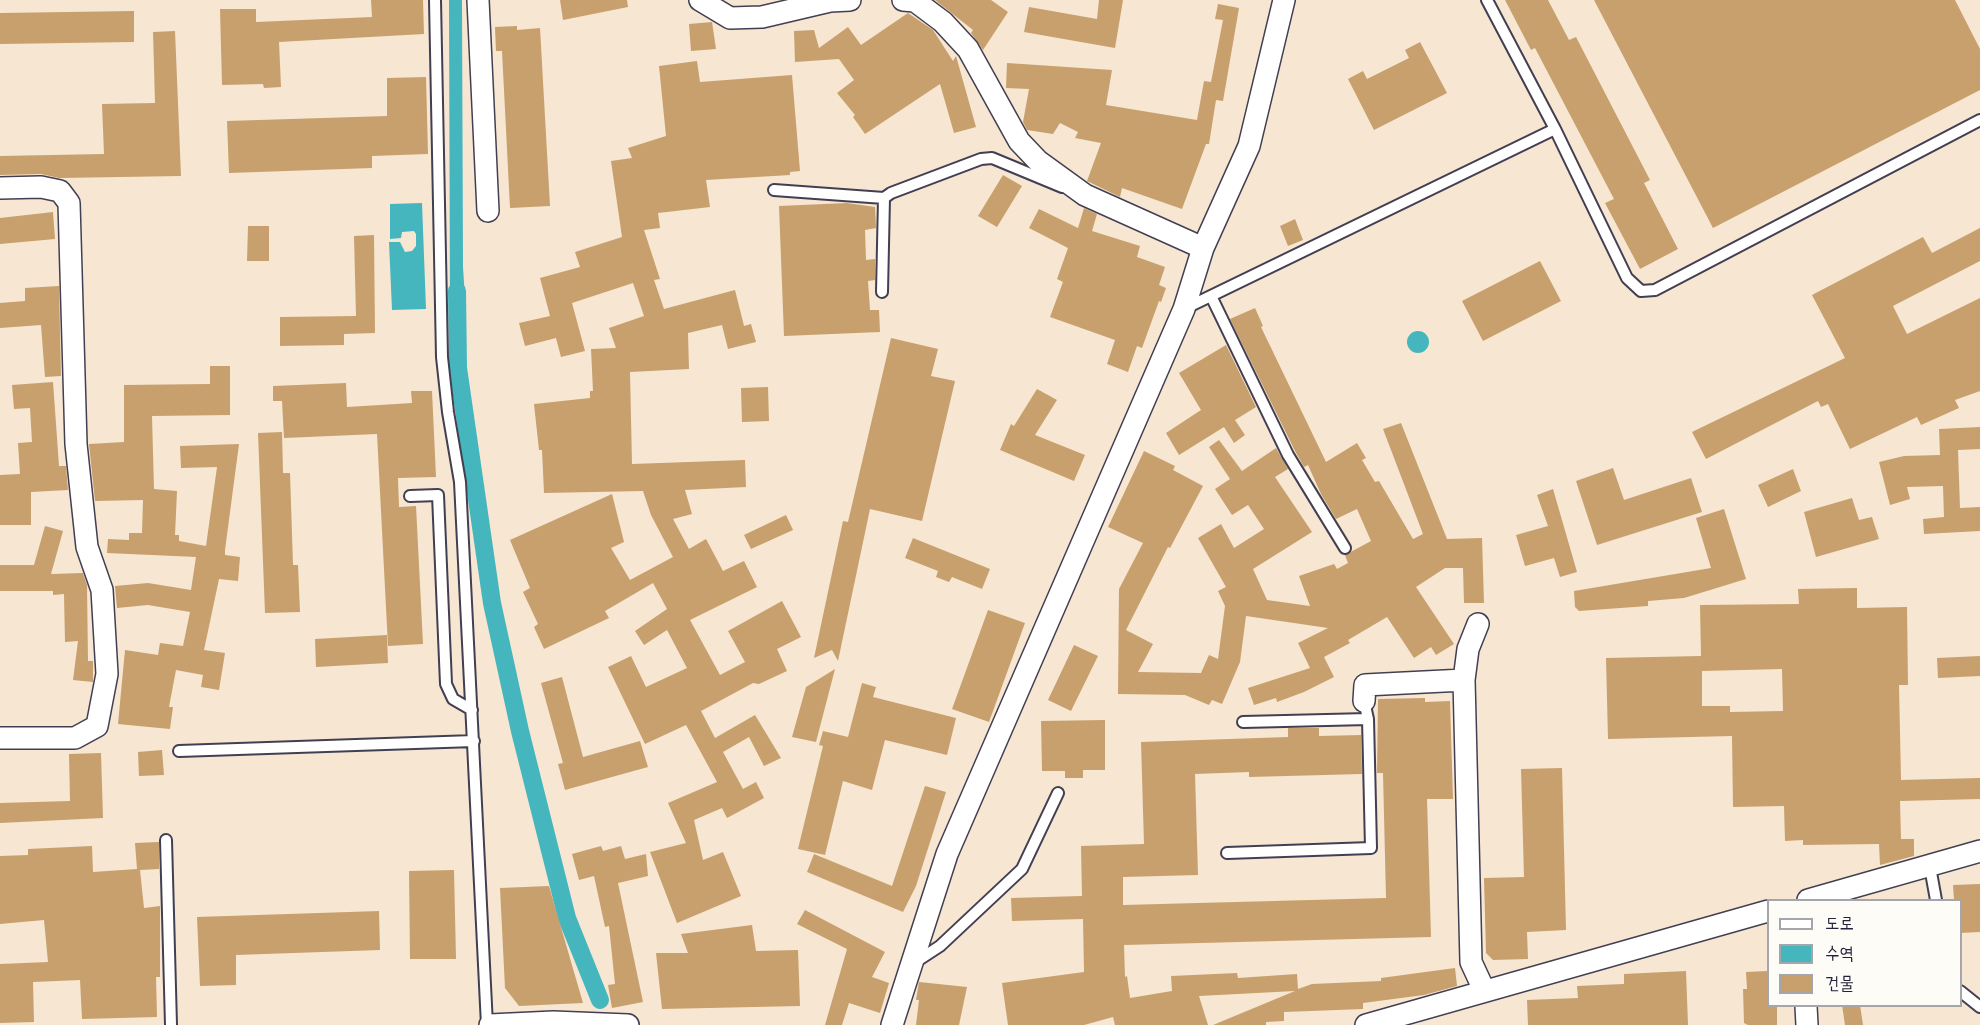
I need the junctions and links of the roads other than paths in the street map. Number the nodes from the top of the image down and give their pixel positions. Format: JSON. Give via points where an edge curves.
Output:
{"nodes":[{"id":1,"x":435,"y":0,"type":"edge"},
{"id":2,"x":478,"y":0,"type":"edge"},
{"id":3,"x":700,"y":0,"type":"edge"},
{"id":4,"x":850,"y":0,"type":"edge"},
{"id":5,"x":903,"y":0,"type":"edge"},
{"id":6,"x":1284,"y":0,"type":"edge"},
{"id":7,"x":1487,"y":0,"type":"edge"},
{"id":8,"x":1980,"y":120,"type":"edge"},
{"id":9,"x":1556,"y":129,"type":"junction"},
{"id":10,"x":0,"y":188,"type":"edge"},
{"id":11,"x":774,"y":190,"type":"dead end"},
{"id":12,"x":1085,"y":195,"type":"junction"},
{"id":13,"x":884,"y":198,"type":"junction"},
{"id":14,"x":488,"y":211,"type":"dead end"},
{"id":15,"x":1203,"y":248,"type":"junction"},
{"id":16,"x":882,"y":292,"type":"dead end"},
{"id":17,"x":1211,"y":296,"type":"junction"},
{"id":18,"x":1184,"y":309,"type":"junction"},
{"id":19,"x":410,"y":496,"type":"dead end"},
{"id":20,"x":1345,"y":548,"type":"dead end"},
{"id":21,"x":1478,"y":624,"type":"dead end"},
{"id":22,"x":1464,"y":680,"type":"junction"},
{"id":23,"x":472,"y":710,"type":"junction"},
{"id":24,"x":1366,"y":710,"type":"junction"},
{"id":25,"x":1243,"y":722,"type":"dead end"},
{"id":26,"x":0,"y":738,"type":"edge"},
{"id":27,"x":474,"y":741,"type":"junction"},
{"id":28,"x":179,"y":751,"type":"dead end"},
{"id":29,"x":1058,"y":793,"type":"dead end"},
{"id":30,"x":166,"y":840,"type":"dead end"},
{"id":31,"x":1980,"y":851,"type":"edge"},
{"id":32,"x":1227,"y":853,"type":"dead end"},
{"id":33,"x":1930,"y":867,"type":"junction"},
{"id":34,"x":1812,"y":899,"type":"edge"},
{"id":35,"x":1936,"y":899,"type":"edge"},
{"id":36,"x":1767,"y":911,"type":"edge"},
{"id":37,"x":909,"y":967,"type":"junction"},
{"id":38,"x":1484,"y":990,"type":"junction"},
{"id":39,"x":1962,"y":993,"type":"edge"},
{"id":40,"x":1806,"y":1007,"type":"edge"},
{"id":41,"x":1980,"y":1007,"type":"edge"},
{"id":42,"x":171,"y":1025,"type":"edge"},
{"id":43,"x":488,"y":1025,"type":"edge"},
{"id":44,"x":628,"y":1025,"type":"edge"},
{"id":45,"x":892,"y":1025,"type":"edge"},
{"id":46,"x":1366,"y":1025,"type":"edge"},
{"id":47,"x":1806,"y":1025,"type":"edge"}],
"edges":[{"from":1,"to":23,"type":"lane","via":[[442,357],[460,482]]},
{"from":2,"to":14,"type":"street"},
{"from":3,"to":4,"type":"street","via":[[730,18],[762,17]]},
{"from":5,"to":12,"type":"street","via":[[915,1],[943,22],[968,49],[1019,141],[1038,161]]},
{"from":6,"to":15,"type":"street","via":[[1248,146]]},
{"from":7,"to":9,"type":"lane"},
{"from":8,"to":9,"type":"lane","via":[[1655,290],[1641,291],[1627,278]]},
{"from":9,"to":17,"type":"lane"},
{"from":10,"to":26,"type":"street","via":[[41,187],[60,191],[69,203],[76,444],[87,547],[102,590],[107,674],[97,726],[75,738]]},
{"from":11,"to":13,"type":"lane"},
{"from":12,"to":13,"type":"lane","via":[[992,158],[891,192]]},
{"from":12,"to":15,"type":"street"},
{"from":13,"to":16,"type":"lane"},
{"from":15,"to":18,"type":"street"},
{"from":17,"to":18,"type":"lane"},
{"from":17,"to":20,"type":"lane","via":[[1288,455]]},
{"from":18,"to":37,"type":"street","via":[[947,854]]},
{"from":19,"to":23,"type":"lane","via":[[438,495],[446,684],[453,699]]},
{"from":21,"to":22,"type":"street","via":[[1468,649]]},
{"from":22,"to":24,"type":"street","via":[[1365,685]]},
{"from":22,"to":38,"type":"street","via":[[1471,962]]},
{"from":23,"to":27,"type":"lane"},
{"from":24,"to":25,"type":"lane"},
{"from":24,"to":32,"type":"lane","via":[[1371,848]]},
{"from":27,"to":28,"type":"lane"},
{"from":27,"to":43,"type":"lane"},
{"from":29,"to":37,"type":"lane","via":[[1022,869],[940,946]]},
{"from":30,"to":42,"type":"lane"},
{"from":31,"to":33,"type":"street"},
{"from":33,"to":34,"type":"street"},
{"from":33,"to":35,"type":"lane"},
{"from":36,"to":38,"type":"street"},
{"from":37,"to":45,"type":"street"},
{"from":38,"to":46,"type":"street"},
{"from":39,"to":41,"type":"lane"},
{"from":40,"to":47,"type":"street"},
{"from":43,"to":44,"type":"street"}]}
